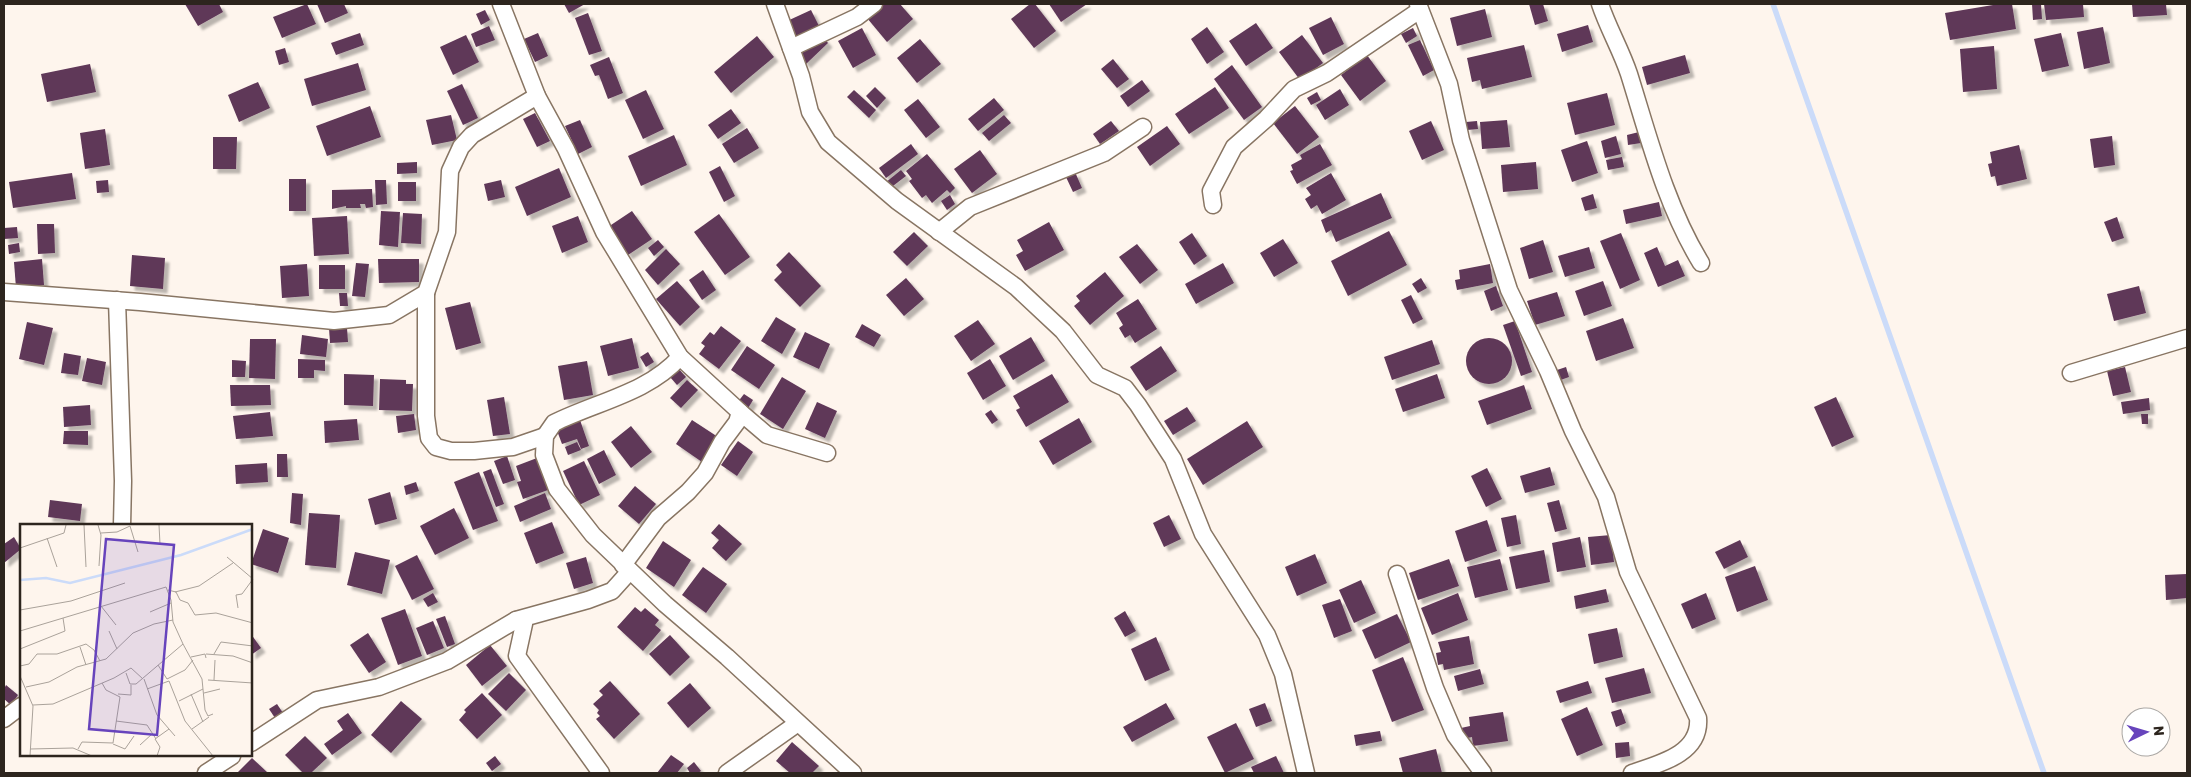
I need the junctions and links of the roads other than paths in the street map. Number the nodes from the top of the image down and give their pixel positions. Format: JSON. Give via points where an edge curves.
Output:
{"nodes":[{"id":1,"x":501,"y":4,"type":"edge"},
{"id":2,"x":774,"y":4,"type":"edge"},
{"id":3,"x":874,"y":4,"type":"edge"},
{"id":4,"x":1600,"y":4,"type":"edge"},
{"id":5,"x":1419,"y":7,"type":"edge"},
{"id":6,"x":791,"y":48,"type":"junction"},
{"id":7,"x":537,"y":96,"type":"junction"},
{"id":8,"x":1143,"y":127,"type":"dead end"},
{"id":9,"x":1213,"y":205,"type":"dead end"},
{"id":10,"x":939,"y":232,"type":"junction"},
{"id":11,"x":1701,"y":263,"type":"dead end"},
{"id":12,"x":4,"y":292,"type":"edge"},
{"id":13,"x":426,"y":293,"type":"junction"},
{"id":14,"x":117,"y":300,"type":"junction"},
{"id":15,"x":2187,"y":338,"type":"edge"},
{"id":16,"x":680,"y":357,"type":"junction"},
{"id":17,"x":2071,"y":373,"type":"dead end"},
{"id":18,"x":740,"y":412,"type":"junction"},
{"id":19,"x":545,"y":436,"type":"junction"},
{"id":20,"x":827,"y":453,"type":"dead end"},
{"id":21,"x":122,"y":524,"type":"edge"},
{"id":22,"x":627,"y":568,"type":"junction"},
{"id":23,"x":1397,"y":574,"type":"dead end"},
{"id":24,"x":516,"y":620,"type":"junction"},
{"id":25,"x":798,"y":723,"type":"junction"},
{"id":26,"x":252,"y":742,"type":"edge"},
{"id":27,"x":230,"y":757,"type":"edge"},
{"id":28,"x":1662,"y":768,"type":"edge"},
{"id":29,"x":206,"y":773,"type":"edge"},
{"id":30,"x":601,"y":773,"type":"edge"},
{"id":31,"x":727,"y":773,"type":"edge"},
{"id":32,"x":853,"y":773,"type":"edge"},
{"id":33,"x":1306,"y":773,"type":"edge"},
{"id":34,"x":1483,"y":773,"type":"edge"},
{"id":35,"x":1632,"y":773,"type":"edge"}],
"edges":[{"from":1,"to":7,"type":"street"},
{"from":2,"to":6,"type":"street"},
{"from":3,"to":6,"type":"street","via":[[857,17]]},
{"from":4,"to":11,"type":"street","via":[[1628,73],[1652,154],[1690,246]]},
{"from":5,"to":9,"type":"street","via":[[1326,74],[1294,89],[1234,147],[1211,191]]},
{"from":5,"to":28,"type":"street","via":[[1450,84],[1460,140],[1509,290],[1606,497],[1628,572],[1698,718],[1693,742]]},
{"from":6,"to":10,"type":"street","via":[[810,112],[828,142]]},
{"from":7,"to":13,"type":"street","via":[[472,135],[461,147],[450,172],[447,232]]},
{"from":7,"to":16,"type":"street","via":[[604,232]]},
{"from":8,"to":10,"type":"street","via":[[1104,153],[970,207]]},
{"from":10,"to":33,"type":"street","via":[[1016,287],[1063,331],[1097,375],[1125,388],[1138,404],[1173,459],[1203,534],[1267,635],[1282,674]]},
{"from":12,"to":14,"type":"street"},
{"from":13,"to":14,"type":"street","via":[[389,315],[334,321]]},
{"from":13,"to":19,"type":"street","via":[[426,416],[429,438],[436,447],[474,451],[513,447]]},
{"from":14,"to":21,"type":"street"},
{"from":15,"to":17,"type":"street"},
{"from":16,"to":18,"type":"street"},
{"from":16,"to":19,"type":"street","via":[[668,370],[641,387],[554,423]]},
{"from":18,"to":20,"type":"street","via":[[767,435]]},
{"from":18,"to":22,"type":"street","via":[[738,422],[722,442],[705,473],[658,518]]},
{"from":19,"to":22,"type":"street","via":[[544,455],[557,489],[593,535]]},
{"from":22,"to":24,"type":"street","via":[[612,591]]},
{"from":22,"to":25,"type":"street"},
{"from":23,"to":34,"type":"street","via":[[1435,688],[1455,735]]},
{"from":24,"to":26,"type":"street","via":[[447,661],[380,687],[317,700]]},
{"from":24,"to":30,"type":"street","via":[[524,624],[517,656]]},
{"from":25,"to":31,"type":"street"},
{"from":25,"to":32,"type":"street"},
{"from":27,"to":29,"type":"street"},
{"from":28,"to":35,"type":"street"}]}
